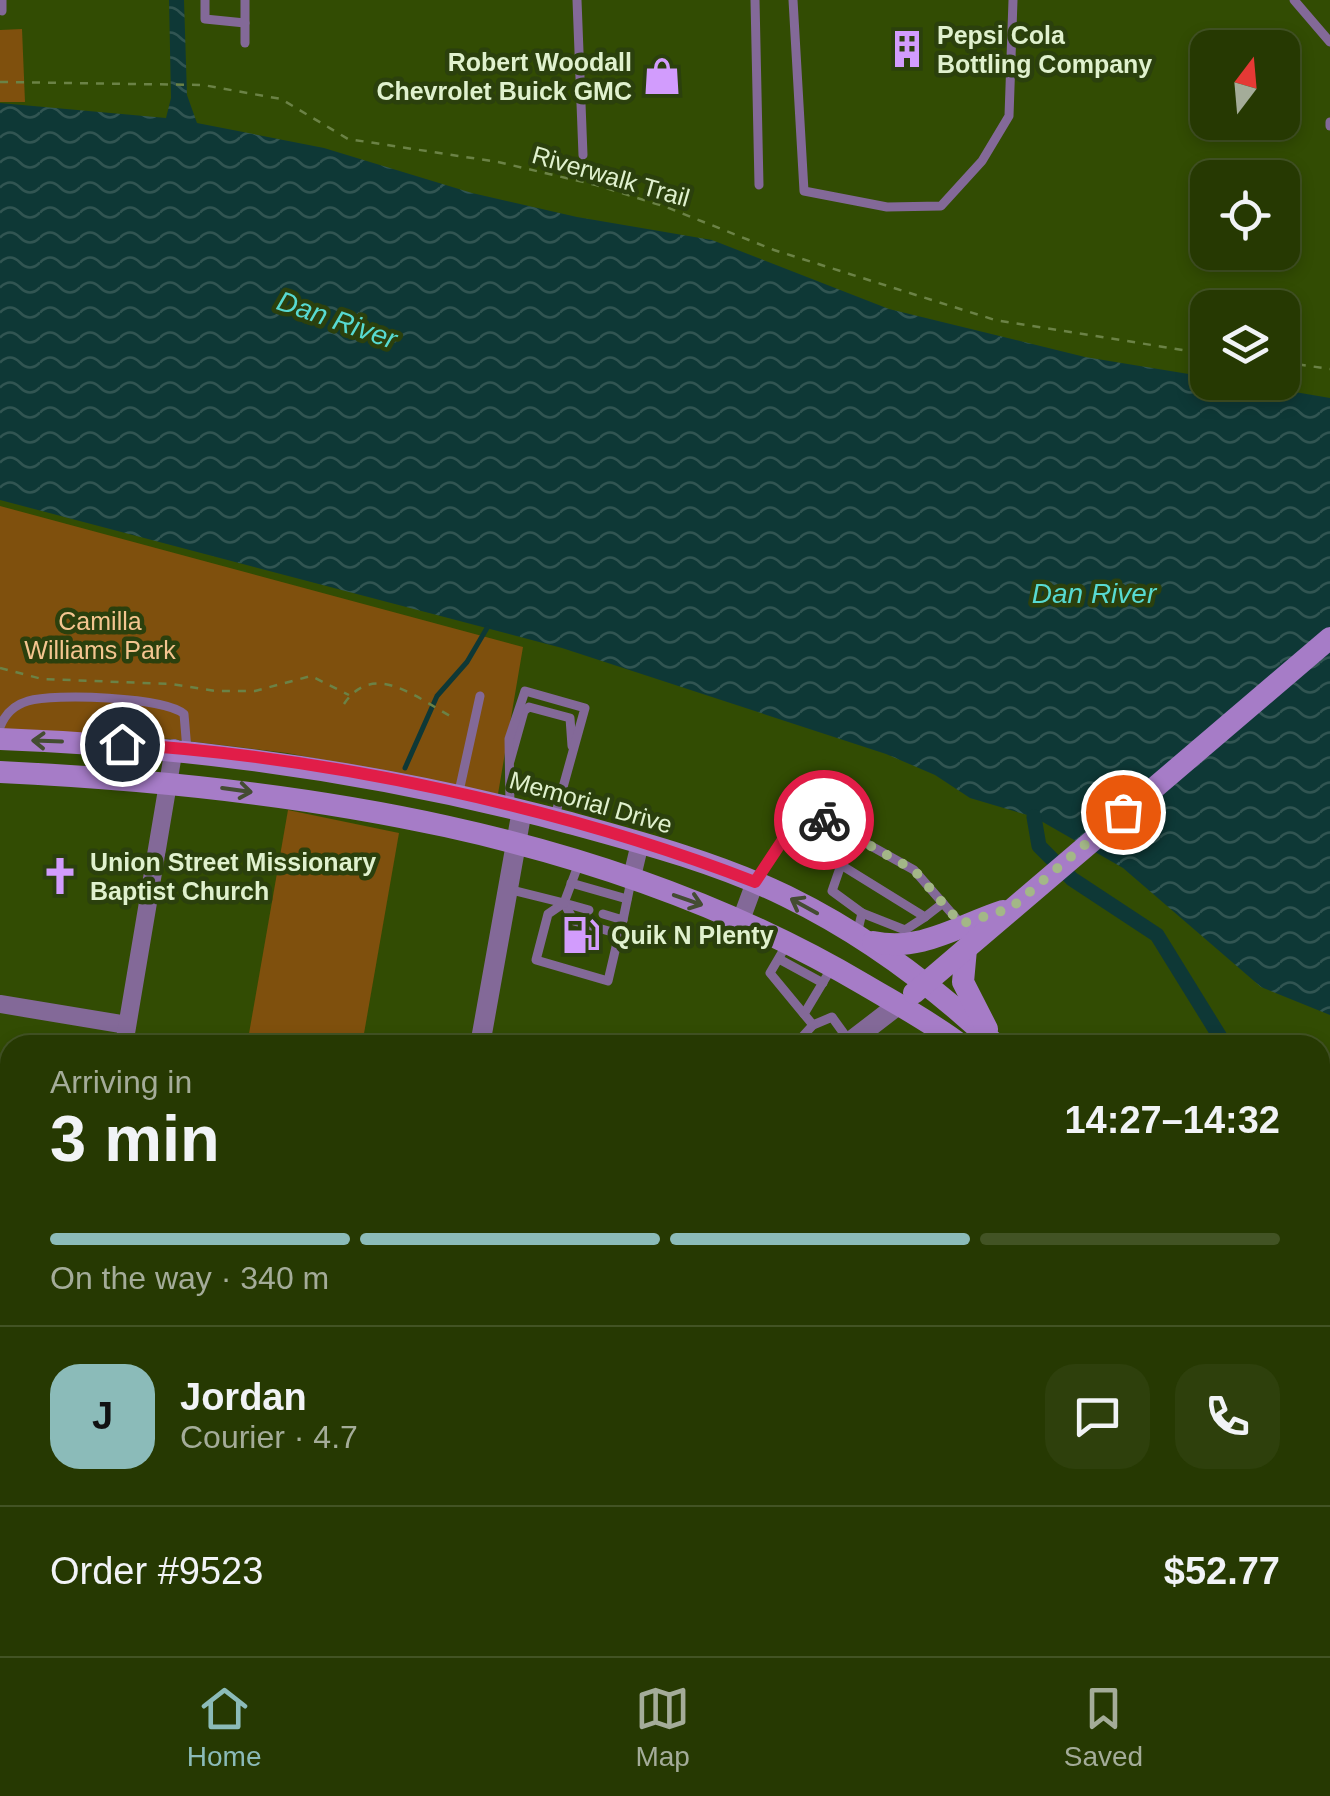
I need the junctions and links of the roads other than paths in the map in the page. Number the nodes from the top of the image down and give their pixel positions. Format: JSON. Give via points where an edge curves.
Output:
{"nodes":[{"id":1,"x":205,"y":0,"type":"edge"},
{"id":2,"x":245,"y":0,"type":"edge"},
{"id":3,"x":577,"y":0,"type":"edge"},
{"id":4,"x":756,"y":0,"type":"edge"},
{"id":5,"x":794,"y":0,"type":"edge"},
{"id":6,"x":1013,"y":0,"type":"edge"},
{"id":7,"x":1294,"y":0,"type":"edge"},
{"id":8,"x":245,"y":24,"type":"junction"},
{"id":9,"x":1330,"y":42,"type":"edge"},
{"id":10,"x":245,"y":43,"type":"dead end"},
{"id":11,"x":583,"y":154,"type":"dead end"},
{"id":12,"x":759,"y":185,"type":"dead end"},
{"id":13,"x":1330,"y":638,"type":"edge"},
{"id":14,"x":480,"y":696,"type":"dead end"},
{"id":15,"x":0,"y":727,"type":"edge"},
{"id":16,"x":0,"y":739,"type":"edge"},
{"id":17,"x":180,"y":749,"type":"junction"},
{"id":18,"x":572,"y":754,"type":"junction"},
{"id":19,"x":507,"y":767,"type":"junction"},
{"id":20,"x":0,"y":772,"type":"edge"},
{"id":21,"x":168,"y":782,"type":"junction"},
{"id":22,"x":458,"y":796,"type":"junction"},
{"id":23,"x":516,"y":808,"type":"junction"},
{"id":24,"x":554,"y":819,"type":"junction"},
{"id":25,"x":855,"y":838,"type":"junction"},
{"id":26,"x":640,"y":843,"type":"junction"},
{"id":27,"x":516,"y":844,"type":"junction"},
{"id":28,"x":841,"y":865,"type":"junction"},
{"id":29,"x":575,"y":873,"type":"junction"},
{"id":30,"x":755,"y":882,"type":"junction"},
{"id":31,"x":508,"y":889,"type":"junction"},
{"id":32,"x":629,"y":890,"type":"junction"},
{"id":33,"x":564,"y":903,"type":"junction"},
{"id":34,"x":942,"y":903,"type":"junction"},
{"id":35,"x":1013,"y":906,"type":"junction"},
{"id":36,"x":590,"y":910,"type":"dead end"},
{"id":37,"x":603,"y":914,"type":"dead end"},
{"id":38,"x":924,"y":916,"type":"junction"},
{"id":39,"x":623,"y":920,"type":"junction"},
{"id":40,"x":741,"y":920,"type":"junction"},
{"id":41,"x":961,"y":924,"type":"junction"},
{"id":42,"x":859,"y":929,"type":"junction"},
{"id":43,"x":619,"y":934,"type":"junction"},
{"id":44,"x":966,"y":949,"type":"junction"},
{"id":45,"x":784,"y":950,"type":"junction"},
{"id":46,"x":828,"y":974,"type":"junction"},
{"id":47,"x":924,"y":985,"type":"junction"},
{"id":48,"x":0,"y":1004,"type":"edge"},
{"id":49,"x":898,"y":1004,"type":"junction"},
{"id":50,"x":804,"y":1014,"type":"junction"},
{"id":51,"x":813,"y":1025,"type":"junction"},
{"id":52,"x":127,"y":1026,"type":"junction"},
{"id":53,"x":126,"y":1035,"type":"edge"},
{"id":54,"x":482,"y":1035,"type":"edge"},
{"id":55,"x":804,"y":1035,"type":"edge"},
{"id":56,"x":843,"y":1035,"type":"edge"},
{"id":57,"x":858,"y":1035,"type":"edge"},
{"id":58,"x":946,"y":1035,"type":"edge"},
{"id":59,"x":984,"y":1035,"type":"edge"},
{"id":60,"x":990,"y":1035,"type":"edge"}],
"edges":[{"from":1,"to":8,"type":"lane","via":[[206,18]]},
{"from":2,"to":8,"type":"lane"},
{"from":3,"to":11,"type":"lane"},
{"from":4,"to":12,"type":"lane"},
{"from":5,"to":6,"type":"lane","via":[[804,192],[888,207],[940,206],[982,162],[1009,116]]},
{"from":7,"to":9,"type":"lane"},
{"from":8,"to":10,"type":"lane"},
{"from":13,"to":35,"type":"main road"},
{"from":14,"to":22,"type":"lane"},
{"from":15,"to":17,"type":"lane","via":[[12,709],[42,698],[161,702],[184,714]]},
{"from":17,"to":16,"type":"main road","name":"Memorial Drive","one_way":true},
{"from":17,"to":21,"type":"street"},
{"from":17,"to":22,"type":"main road","name":"Memorial Drive"},
{"from":18,"to":19,"type":"lane","via":[[570,718],[530,707]]},
{"from":18,"to":19,"type":"lane","via":[[584,708],[525,691]]},
{"from":18,"to":24,"type":"lane"},
{"from":19,"to":23,"type":"lane"},
{"from":20,"to":21,"type":"main road"},
{"from":21,"to":27,"type":"main road","one_way":true,"via":[[343,807]]},
{"from":21,"to":52,"type":"street"},
{"from":22,"to":23,"type":"main road","name":"Memorial Drive"},
{"from":23,"to":24,"type":"main road","name":"Memorial Drive"},
{"from":23,"to":27,"type":"street"},
{"from":24,"to":26,"type":"main road","name":"Memorial Drive"},
{"from":25,"to":28,"type":"lane"},
{"from":25,"to":30,"type":"lane","via":[[804,808]]},
{"from":25,"to":34,"type":"lane","via":[[914,870]]},
{"from":26,"to":30,"type":"main road","name":"Memorial Drive"},
{"from":26,"to":32,"type":"street"},
{"from":27,"to":29,"type":"main road"},
{"from":27,"to":31,"type":"street"},
{"from":28,"to":38,"type":"lane"},
{"from":28,"to":42,"type":"lane","via":[[832,891]]},
{"from":29,"to":32,"type":"main road"},
{"from":29,"to":33,"type":"lane"},
{"from":30,"to":40,"type":"street"},
{"from":42,"to":30,"type":"main road","name":"Memorial Drive","one_way":true},
{"from":31,"to":33,"type":"lane"},
{"from":31,"to":54,"type":"street"},
{"from":32,"to":39,"type":"lane"},
{"from":32,"to":40,"type":"main road","one_way":true},
{"from":33,"to":36,"type":"lane"},
{"from":33,"to":43,"type":"lane","via":[[574,921]]},
{"from":33,"to":43,"type":"lane","via":[[548,914],[536,960],[608,980]]},
{"from":34,"to":38,"type":"lane"},
{"from":34,"to":41,"type":"lane"},
{"from":35,"to":41,"type":"main road"},
{"from":35,"to":44,"type":"main road"},
{"from":37,"to":39,"type":"lane"},
{"from":38,"to":42,"type":"lane","via":[[905,930]]},
{"from":39,"to":43,"type":"lane"},
{"from":40,"to":45,"type":"main road"},
{"from":41,"to":42,"type":"main road","via":[[909,946]]},
{"from":42,"to":47,"type":"main road","name":"Memorial Drive"},
{"from":44,"to":47,"type":"main road"},
{"from":44,"to":60,"type":"main road","via":[[968,998]]},
{"from":45,"to":46,"type":"main road"},
{"from":45,"to":50,"type":"lane","via":[[770,973]]},
{"from":46,"to":49,"type":"main road"},
{"from":46,"to":50,"type":"lane"},
{"from":47,"to":49,"type":"main road"},
{"from":47,"to":59,"type":"main road","name":"Memorial Drive"},
{"from":48,"to":52,"type":"street"},
{"from":49,"to":57,"type":"street"},
{"from":49,"to":58,"type":"main road"},
{"from":50,"to":51,"type":"lane"},
{"from":51,"to":55,"type":"lane"},
{"from":51,"to":56,"type":"lane","via":[[832,1017]]},
{"from":52,"to":53,"type":"street"}]}
